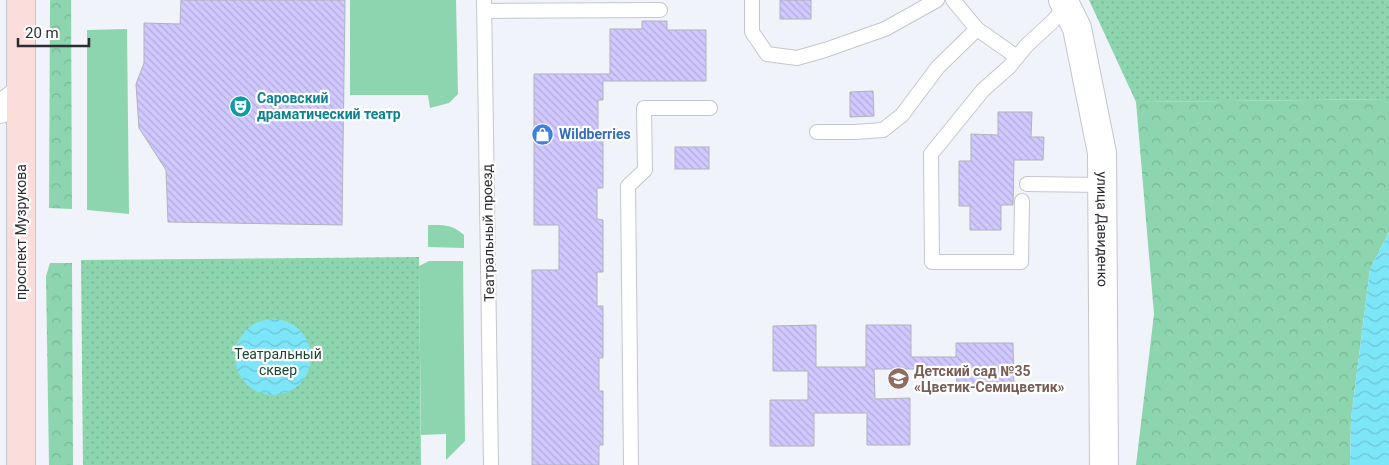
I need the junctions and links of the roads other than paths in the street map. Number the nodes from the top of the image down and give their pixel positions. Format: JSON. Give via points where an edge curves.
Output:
{"nodes":[{"id":1,"x":21,"y":0,"type":"edge"},
{"id":2,"x":752,"y":0,"type":"edge"},
{"id":3,"x":937,"y":0,"type":"edge"},
{"id":4,"x":953,"y":0,"type":"edge"},
{"id":5,"x":1065,"y":3,"type":"edge"},
{"id":6,"x":484,"y":6,"type":"edge"},
{"id":7,"x":660,"y":10,"type":"dead end"},
{"id":8,"x":976,"y":29,"type":"junction"},
{"id":9,"x":1017,"y":57,"type":"junction"},
{"id":10,"x":10,"y":101,"type":"edge"},
{"id":11,"x":710,"y":108,"type":"dead end"},
{"id":12,"x":817,"y":132,"type":"dead end"},
{"id":13,"x":1027,"y":184,"type":"dead end"},
{"id":14,"x":1103,"y":185,"type":"junction"},
{"id":15,"x":1022,"y":201,"type":"dead end"},
{"id":16,"x":21,"y":465,"type":"edge"},
{"id":17,"x":491,"y":465,"type":"edge"},
{"id":18,"x":631,"y":465,"type":"edge"},
{"id":19,"x":1104,"y":465,"type":"edge"}],
"edges":[{"from":1,"to":10,"type":"main road","name":"проспект Музрукова"},
{"from":2,"to":3,"type":"lane","via":[[752,32],[767,54],[797,58],[885,29]]},
{"from":4,"to":8,"type":"lane"},
{"from":5,"to":9,"type":"lane"},
{"from":5,"to":14,"type":"street","name":"улица Давиденко","via":[[1077,28],[1102,153]]},
{"from":6,"to":7,"type":"lane"},
{"from":6,"to":17,"type":"lane","name":"Театральный проезд"},
{"from":8,"to":9,"type":"lane"},
{"from":8,"to":12,"type":"lane","via":[[938,68],[902,115],[883,130]]},
{"from":9,"to":15,"type":"lane","via":[[983,90],[931,154],[932,262],[1021,262]]},
{"from":10,"to":16,"type":"main road","name":"проспект Музрукова"},
{"from":11,"to":18,"type":"lane","via":[[644,108],[645,170],[628,186]]},
{"from":13,"to":14,"type":"lane"},
{"from":14,"to":19,"type":"street","name":"улица Давиденко"}]}
